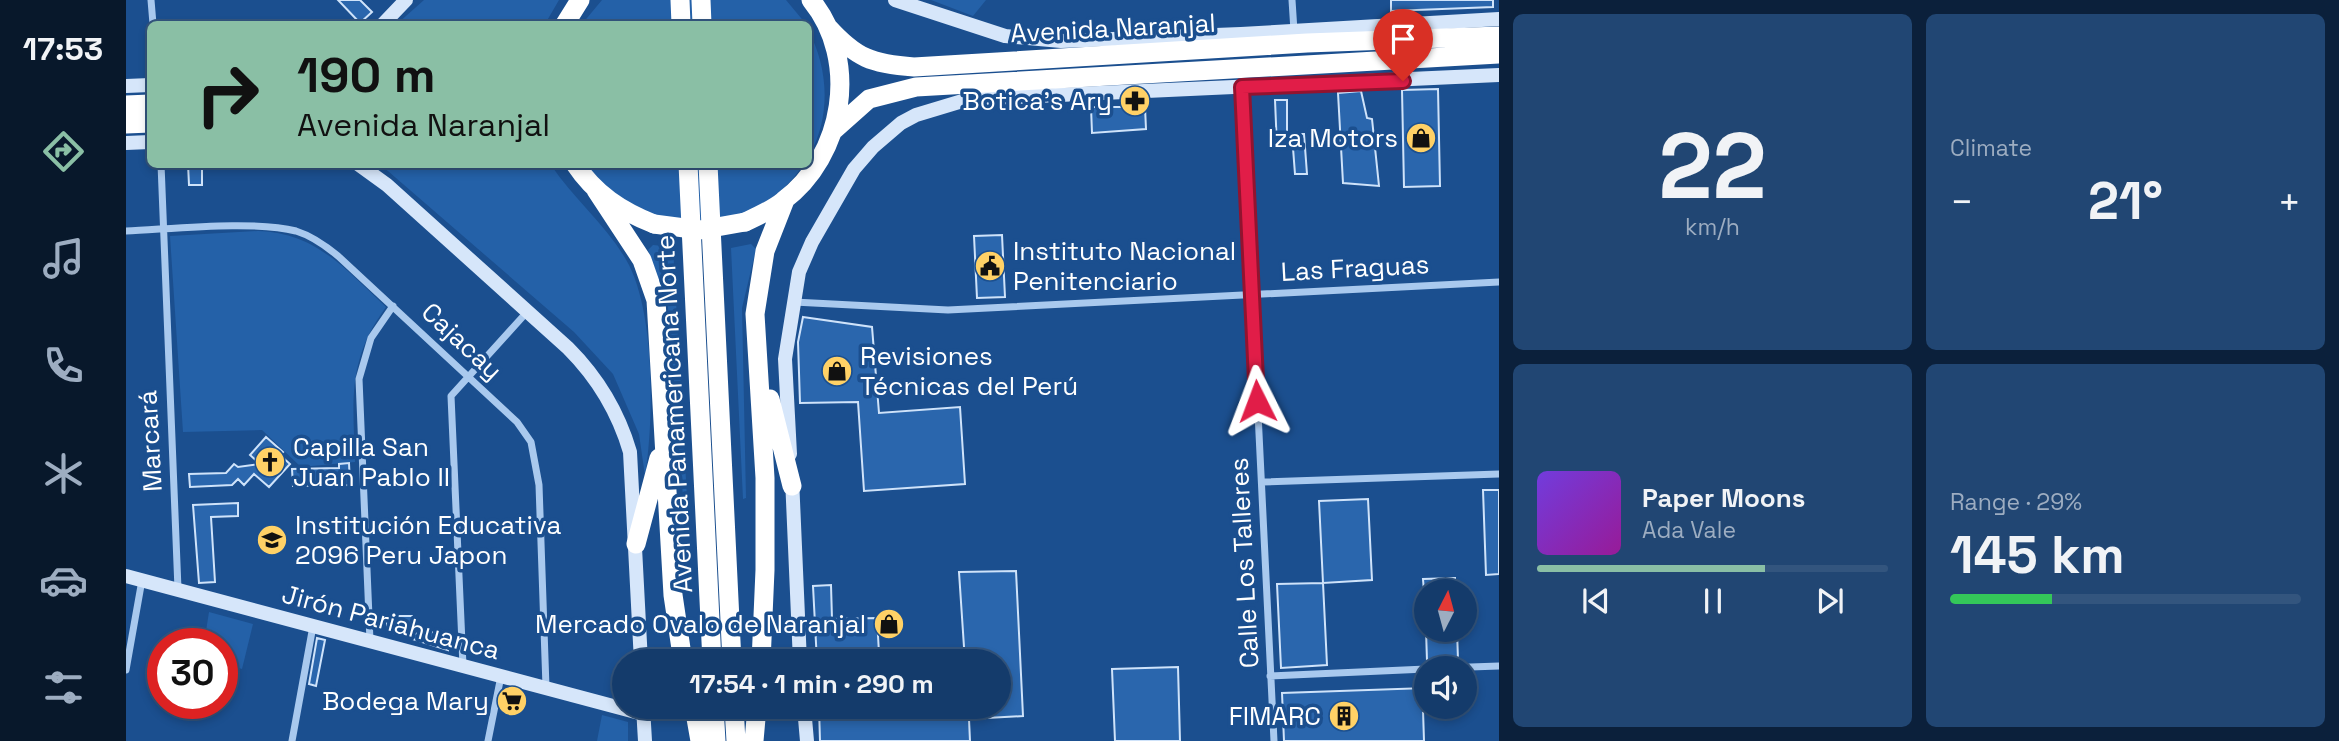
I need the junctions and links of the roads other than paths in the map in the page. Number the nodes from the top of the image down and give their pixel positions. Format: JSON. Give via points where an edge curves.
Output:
{"nodes":[{"id":1,"x":151,"y":0,"type":"edge"},
{"id":2,"x":407,"y":0,"type":"edge"},
{"id":3,"x":580,"y":0,"type":"edge"},
{"id":4,"x":680,"y":0,"type":"edge"},
{"id":5,"x":701,"y":0,"type":"edge"},
{"id":6,"x":811,"y":0,"type":"edge"},
{"id":7,"x":895,"y":0,"type":"edge"},
{"id":8,"x":1292,"y":0,"type":"edge"},
{"id":9,"x":1499,"y":19,"type":"edge"},
{"id":10,"x":153,"y":21,"type":"edge"},
{"id":11,"x":386,"y":21,"type":"edge"},
{"id":12,"x":567,"y":21,"type":"edge"},
{"id":13,"x":681,"y":21,"type":"edge"},
{"id":14,"x":702,"y":21,"type":"edge"},
{"id":15,"x":828,"y":27,"type":"junction"},
{"id":16,"x":1426,"y":30,"type":"junction"},
{"id":17,"x":1499,"y":36,"type":"edge"},
{"id":18,"x":1294,"y":38,"type":"junction"},
{"id":19,"x":1148,"y":45,"type":"junction"},
{"id":20,"x":1241,"y":47,"type":"junction"},
{"id":21,"x":1499,"y":54,"type":"edge"},
{"id":22,"x":1295,"y":65,"type":"junction"},
{"id":23,"x":1499,"y":75,"type":"edge"},
{"id":24,"x":1242,"y":78,"type":"junction"},
{"id":25,"x":147,"y":85,"type":"edge"},
{"id":26,"x":126,"y":86,"type":"edge"},
{"id":27,"x":1296,"y":86,"type":"junction"},
{"id":28,"x":147,"y":104,"type":"edge"},
{"id":29,"x":126,"y":105,"type":"edge"},
{"id":30,"x":147,"y":123,"type":"edge"},
{"id":31,"x":126,"y":124,"type":"edge"},
{"id":32,"x":834,"y":131,"type":"junction"},
{"id":33,"x":147,"y":142,"type":"edge"},
{"id":34,"x":126,"y":143,"type":"edge"},
{"id":35,"x":161,"y":168,"type":"edge"},
{"id":36,"x":364,"y":168,"type":"edge"},
{"id":37,"x":578,"y":168,"type":"edge"},
{"id":38,"x":688,"y":168,"type":"edge"},
{"id":39,"x":708,"y":168,"type":"edge"},
{"id":40,"x":596,"y":190,"type":"junction"},
{"id":41,"x":785,"y":200,"type":"junction"},
{"id":42,"x":161,"y":230,"type":"junction"},
{"id":43,"x":126,"y":232,"type":"edge"},
{"id":44,"x":1499,"y":282,"type":"edge"},
{"id":45,"x":1251,"y":293,"type":"junction"},
{"id":46,"x":793,"y":302,"type":"junction"},
{"id":47,"x":393,"y":306,"type":"junction"},
{"id":48,"x":527,"y":312,"type":"junction"},
{"id":49,"x":757,"y":350,"type":"junction"},
{"id":50,"x":470,"y":375,"type":"junction"},
{"id":51,"x":665,"y":437,"type":"junction"},
{"id":52,"x":1499,"y":474,"type":"edge"},
{"id":53,"x":1262,"y":482,"type":"junction"},
{"id":54,"x":792,"y":486,"type":"junction"},
{"id":55,"x":636,"y":544,"type":"junction"},
{"id":56,"x":126,"y":576,"type":"edge"},
{"id":57,"x":142,"y":580,"type":"junction"},
{"id":58,"x":178,"y":590,"type":"junction"},
{"id":59,"x":313,"y":626,"type":"junction"},
{"id":60,"x":370,"y":642,"type":"junction"},
{"id":61,"x":640,"y":649,"type":"edge"},
{"id":62,"x":681,"y":649,"type":"edge"},
{"id":63,"x":711,"y":649,"type":"edge"},
{"id":64,"x":731,"y":649,"type":"edge"},
{"id":65,"x":762,"y":649,"type":"edge"},
{"id":66,"x":799,"y":649,"type":"edge"},
{"id":67,"x":1499,"y":666,"type":"edge"},
{"id":68,"x":463,"y":667,"type":"junction"},
{"id":69,"x":1477,"y":667,"type":"edge"},
{"id":70,"x":126,"y":670,"type":"edge"},
{"id":71,"x":1414,"y":670,"type":"edge"},
{"id":72,"x":500,"y":676,"type":"junction"},
{"id":73,"x":1270,"y":676,"type":"junction"},
{"id":74,"x":546,"y":688,"type":"junction"},
{"id":75,"x":612,"y":704,"type":"edge"},
{"id":76,"x":644,"y":719,"type":"edge"},
{"id":77,"x":696,"y":719,"type":"edge"},
{"id":78,"x":715,"y":719,"type":"edge"},
{"id":79,"x":735,"y":719,"type":"edge"},
{"id":80,"x":756,"y":719,"type":"edge"},
{"id":81,"x":805,"y":719,"type":"edge"},
{"id":82,"x":292,"y":741,"type":"edge"},
{"id":83,"x":488,"y":741,"type":"edge"},
{"id":84,"x":645,"y":741,"type":"edge"},
{"id":85,"x":700,"y":741,"type":"edge"},
{"id":86,"x":716,"y":741,"type":"edge"},
{"id":87,"x":736,"y":741,"type":"edge"},
{"id":88,"x":754,"y":741,"type":"edge"},
{"id":89,"x":807,"y":741,"type":"edge"},
{"id":90,"x":1274,"y":741,"type":"edge"}],
"edges":[{"from":1,"to":10,"type":"street"},
{"from":2,"to":11,"type":"main road"},
{"from":3,"to":12,"type":"highway"},
{"from":4,"to":13,"type":"highway"},
{"from":5,"to":14,"type":"highway"},
{"from":6,"to":15,"type":"highway"},
{"from":7,"to":19,"type":"main road","name":"Avenida Naranjal","via":[[1005,36]]},
{"from":8,"to":18,"type":"street"},
{"from":9,"to":16,"type":"main road","name":"Avenida Naranjal"},
{"from":15,"to":19,"type":"highway","name":"Avenida Naranjal","via":[[866,60],[915,67]]},
{"from":15,"to":32,"type":"highway","via":[[840,78]]},
{"from":16,"to":17,"type":"highway","name":"Avenida Naranjal"},
{"from":16,"to":18,"type":"highway","name":"Avenida Naranjal"},
{"from":18,"to":19,"type":"main road","name":"Avenida Naranjal"},
{"from":18,"to":20,"type":"highway","name":"Avenida Naranjal"},
{"from":18,"to":22,"type":"street"},
{"from":19,"to":20,"type":"highway","name":"Avenida Naranjal"},
{"from":20,"to":24,"type":"street","name":"Calle Los Talleres"},
{"from":21,"to":22,"type":"highway","name":"Avenida Naranjal"},
{"from":22,"to":24,"type":"highway","name":"Avenida Naranjal"},
{"from":22,"to":27,"type":"street"},
{"from":23,"to":27,"type":"main road","name":"Avenida Naranjal"},
{"from":24,"to":27,"type":"main road","name":"Avenida Naranjal"},
{"from":24,"to":32,"type":"highway","name":"Avenida Naranjal","via":[[916,87],[869,99]]},
{"from":24,"to":45,"type":"street","name":"Calle Los Talleres"},
{"from":24,"to":46,"type":"main road","name":"Avenida Naranjal","via":[[970,99],[916,114],[873,146],[854,169],[812,242]]},
{"from":25,"to":26,"type":"main road"},
{"from":28,"to":29,"type":"highway"},
{"from":30,"to":31,"type":"highway"},
{"from":32,"to":41,"type":"highway","via":[[810,174]]},
{"from":33,"to":34,"type":"main road"},
{"from":35,"to":42,"type":"street","name":"Marcará"},
{"from":36,"to":48,"type":"main road"},
{"from":37,"to":40,"type":"highway"},
{"from":38,"to":63,"type":"highway","name":"Avenida Panamericana Norte"},
{"from":39,"to":64,"type":"highway","name":"Avenida Panamericana Norte"},
{"from":40,"to":41,"type":"highway","bridge":true,"via":[[654,224],[700,230],[745,222]]},
{"from":40,"to":51,"type":"highway","via":[[629,236],[652,284],[660,326]]},
{"from":41,"to":49,"type":"highway","via":[[765,251],[757,288]]},
{"from":42,"to":43,"type":"street","name":"Cajacay"},
{"from":42,"to":47,"type":"street","name":"Cajacay","via":[[268,226],[299,232],[329,248]]},
{"from":42,"to":58,"type":"street","name":"Marcará"},
{"from":44,"to":45,"type":"street","name":"Las Fraguas"},
{"from":45,"to":46,"type":"street","name":"Las Fraguas","via":[[948,310]]},
{"from":45,"to":53,"type":"street","name":"Calle Los Talleres"},
{"from":46,"to":54,"type":"main road","name":"Avenida Naranjal","via":[[785,359]]},
{"from":47,"to":50,"type":"street","name":"Cajacay"},
{"from":47,"to":60,"type":"street","via":[[371,338],[359,379]]},
{"from":48,"to":50,"type":"street"},
{"from":48,"to":55,"type":"main road","via":[[590,370],[622,426],[631,452]]},
{"from":49,"to":54,"type":"highway"},
{"from":49,"to":65,"type":"highway","via":[[765,488]]},
{"from":50,"to":68,"type":"street","via":[[452,396],[450,407]]},
{"from":50,"to":74,"type":"street","name":"Cajacay","via":[[517,422],[536,458]]},
{"from":51,"to":55,"type":"highway"},
{"from":51,"to":62,"type":"highway","via":[[673,595]]},
{"from":52,"to":53,"type":"street"},
{"from":53,"to":73,"type":"street","name":"Calle Los Talleres"},
{"from":54,"to":66,"type":"main road","name":"Avenida Naranjal"},
{"from":55,"to":61,"type":"main road"},
{"from":56,"to":57,"type":"main road","name":"Jirón Pariahuanca"},
{"from":57,"to":58,"type":"main road","name":"Jirón Pariahuanca"},
{"from":57,"to":70,"type":"street"},
{"from":58,"to":59,"type":"main road","name":"Jirón Pariahuanca"},
{"from":59,"to":60,"type":"main road","name":"Jirón Pariahuanca"},
{"from":59,"to":82,"type":"street"},
{"from":60,"to":68,"type":"main road","name":"Jirón Pariahuanca"},
{"from":67,"to":69,"type":"street"},
{"from":68,"to":72,"type":"main road","name":"Jirón Pariahuanca"},
{"from":71,"to":73,"type":"street"},
{"from":72,"to":74,"type":"main road","name":"Jirón Pariahuanca"},
{"from":72,"to":83,"type":"street"},
{"from":73,"to":90,"type":"street","name":"Calle Los Talleres"},
{"from":74,"to":75,"type":"main road","name":"Jirón Pariahuanca"},
{"from":76,"to":84,"type":"main road"},
{"from":77,"to":85,"type":"highway"},
{"from":78,"to":86,"type":"highway"},
{"from":79,"to":87,"type":"highway"},
{"from":80,"to":88,"type":"highway"},
{"from":81,"to":89,"type":"main road"}]}
